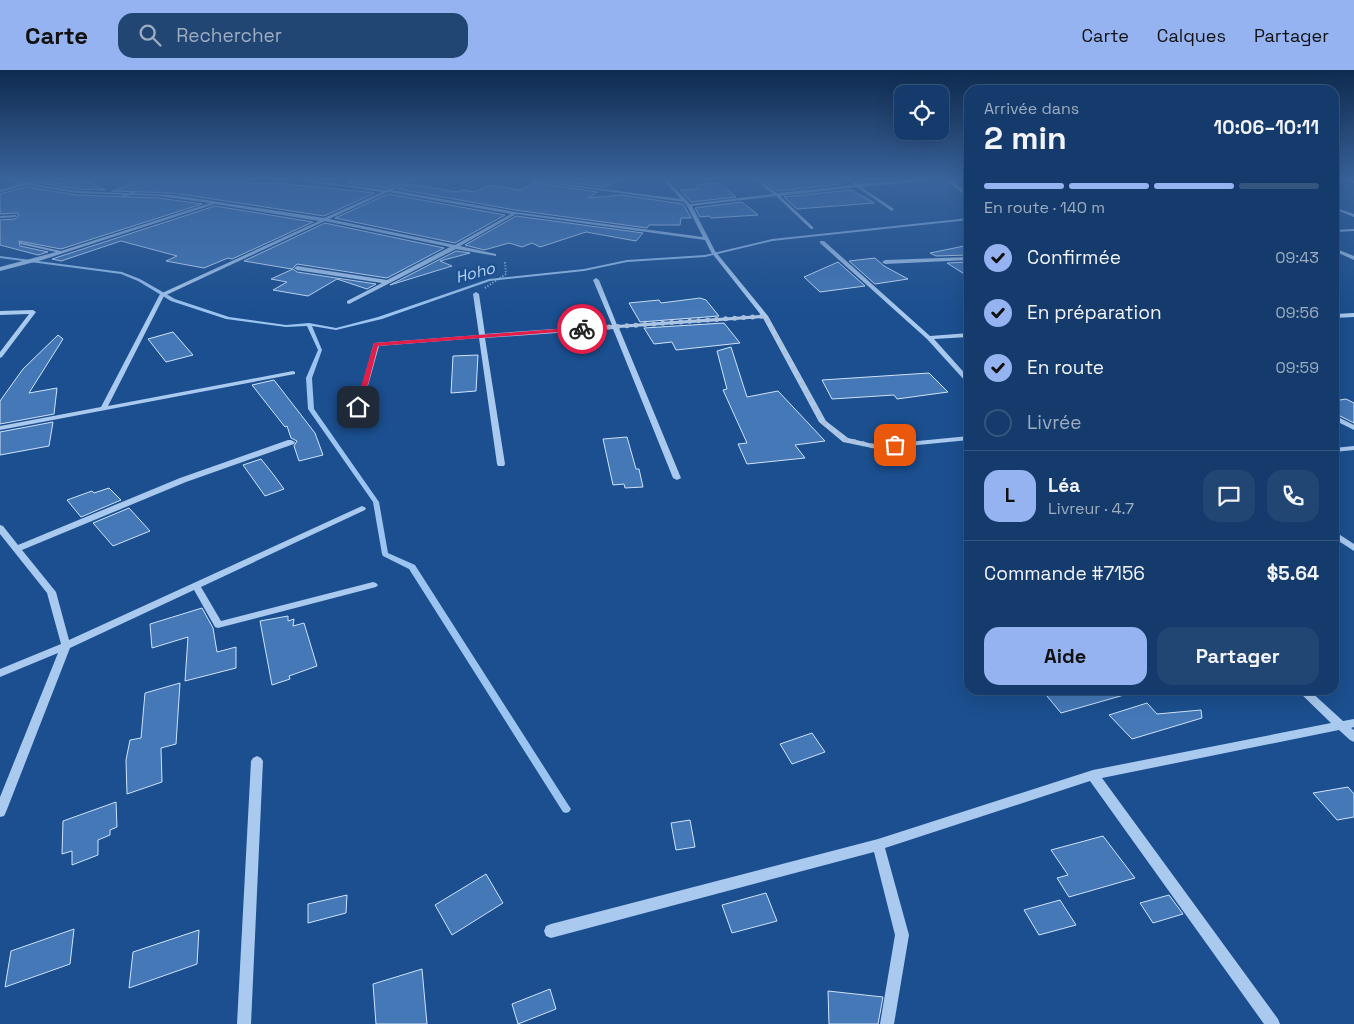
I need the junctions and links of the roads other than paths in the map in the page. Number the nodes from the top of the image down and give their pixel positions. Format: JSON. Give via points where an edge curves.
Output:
{"nodes":[{"id":1,"x":151,"y":224,"type":"edge"},
{"id":2,"x":317,"y":224,"type":"edge"},
{"id":3,"x":343,"y":224,"type":"edge"},
{"id":4,"x":497,"y":224,"type":"edge"},
{"id":5,"x":593,"y":224,"type":"edge"},
{"id":6,"x":698,"y":224,"type":"edge"},
{"id":7,"x":806,"y":224,"type":"edge"},
{"id":8,"x":811,"y":228,"type":"dead end"},
{"id":9,"x":1354,"y":230,"type":"edge"},
{"id":10,"x":1339,"y":231,"type":"edge"},
{"id":11,"x":707,"y":239,"type":"junction"},
{"id":12,"x":822,"y":242,"type":"dead end"},
{"id":13,"x":22,"y":243,"type":"dead end"},
{"id":14,"x":457,"y":246,"type":"junction"},
{"id":15,"x":1339,"y":251,"type":"edge"},
{"id":16,"x":62,"y":252,"type":"junction"},
{"id":17,"x":494,"y":255,"type":"dead end"},
{"id":18,"x":964,"y":258,"type":"edge"},
{"id":19,"x":1354,"y":258,"type":"edge"},
{"id":20,"x":885,"y":262,"type":"dead end"},
{"id":21,"x":297,"y":268,"type":"dead end"},
{"id":22,"x":0,"y":269,"type":"edge"},
{"id":23,"x":596,"y":280,"type":"dead end"},
{"id":24,"x":387,"y":282,"type":"junction"},
{"id":25,"x":476,"y":294,"type":"dead end"},
{"id":26,"x":350,"y":302,"type":"dead end"},
{"id":27,"x":0,"y":313,"type":"edge"},
{"id":28,"x":1354,"y":314,"type":"edge"},
{"id":29,"x":765,"y":316,"type":"junction"},
{"id":30,"x":1339,"y":316,"type":"edge"},
{"id":31,"x":616,"y":326,"type":"junction"},
{"id":32,"x":481,"y":336,"type":"junction"},
{"id":33,"x":964,"y":336,"type":"edge"},
{"id":34,"x":928,"y":338,"type":"junction"},
{"id":35,"x":0,"y":356,"type":"edge"},
{"id":36,"x":294,"y":373,"type":"dead end"},
{"id":37,"x":964,"y":377,"type":"edge"},
{"id":38,"x":358,"y":407,"type":"dead end"},
{"id":39,"x":103,"y":409,"type":"junction"},
{"id":40,"x":1339,"y":420,"type":"edge"},
{"id":41,"x":0,"y":428,"type":"edge"},
{"id":42,"x":1354,"y":428,"type":"edge"},
{"id":43,"x":964,"y":438,"type":"edge"},
{"id":44,"x":291,"y":442,"type":"dead end"},
{"id":45,"x":1354,"y":448,"type":"edge"},
{"id":46,"x":1339,"y":450,"type":"edge"},
{"id":47,"x":501,"y":464,"type":"dead end"},
{"id":48,"x":677,"y":478,"type":"dead end"},
{"id":49,"x":362,"y":508,"type":"dead end"},
{"id":50,"x":0,"y":528,"type":"edge"},
{"id":51,"x":1339,"y":538,"type":"edge"},
{"id":52,"x":1354,"y":548,"type":"edge"},
{"id":53,"x":17,"y":550,"type":"junction"},
{"id":54,"x":196,"y":585,"type":"junction"},
{"id":55,"x":373,"y":585,"type":"dead end"},
{"id":56,"x":66,"y":646,"type":"junction"},
{"id":57,"x":0,"y":673,"type":"edge"},
{"id":58,"x":1309,"y":695,"type":"edge"},
{"id":59,"x":1348,"y":724,"type":"edge"},
{"id":60,"x":1354,"y":738,"type":"edge"},
{"id":61,"x":257,"y":761,"type":"dead end"},
{"id":62,"x":1092,"y":775,"type":"junction"},
{"id":63,"x":0,"y":812,"type":"edge"},
{"id":64,"x":878,"y":845,"type":"junction"},
{"id":65,"x":551,"y":931,"type":"dead end"},
{"id":66,"x":244,"y":1024,"type":"edge"},
{"id":67,"x":887,"y":1024,"type":"edge"},
{"id":68,"x":1274,"y":1024,"type":"edge"}],
"edges":[{"from":1,"to":16,"type":"street"},
{"from":2,"to":39,"type":"street","via":[[164,294]]},
{"from":3,"to":14,"type":"street"},
{"from":4,"to":14,"type":"street"},
{"from":5,"to":11,"type":"street"},
{"from":6,"to":11,"type":"street"},
{"from":7,"to":8,"type":"street"},
{"from":9,"to":10,"type":"street"},
{"from":11,"to":29,"type":"street","via":[[718,258]]},
{"from":12,"to":34,"type":"street"},
{"from":13,"to":16,"type":"street"},
{"from":14,"to":17,"type":"street"},
{"from":14,"to":24,"type":"street"},
{"from":15,"to":19,"type":"street"},
{"from":16,"to":22,"type":"street"},
{"from":18,"to":20,"type":"street"},
{"from":21,"to":24,"type":"street"},
{"from":23,"to":31,"type":"street"},
{"from":24,"to":26,"type":"street"},
{"from":25,"to":32,"type":"street"},
{"from":27,"to":35,"type":"street","via":[[33,312]]},
{"from":28,"to":30,"type":"street"},
{"from":29,"to":31,"type":"street"},
{"from":29,"to":43,"type":"street","via":[[823,422],[846,440],[877,447]]},
{"from":31,"to":32,"type":"street"},
{"from":31,"to":48,"type":"street"},
{"from":32,"to":38,"type":"street","via":[[376,344]]},
{"from":32,"to":47,"type":"street"},
{"from":33,"to":34,"type":"street"},
{"from":34,"to":37,"type":"street"},
{"from":36,"to":39,"type":"street"},
{"from":39,"to":41,"type":"street"},
{"from":40,"to":42,"type":"street"},
{"from":44,"to":53,"type":"street","via":[[182,480]]},
{"from":45,"to":46,"type":"street"},
{"from":49,"to":54,"type":"street"},
{"from":50,"to":53,"type":"street"},
{"from":51,"to":52,"type":"street"},
{"from":53,"to":56,"type":"street","via":[[50,592]]},
{"from":54,"to":55,"type":"street","via":[[218,625]]},
{"from":54,"to":56,"type":"street"},
{"from":56,"to":57,"type":"street"},
{"from":56,"to":63,"type":"street"},
{"from":58,"to":59,"type":"street"},
{"from":59,"to":60,"type":"street"},
{"from":59,"to":62,"type":"street"},
{"from":61,"to":66,"type":"street"},
{"from":62,"to":64,"type":"street"},
{"from":62,"to":68,"type":"street"},
{"from":64,"to":65,"type":"street"},
{"from":64,"to":67,"type":"street","via":[[902,935]]}]}
